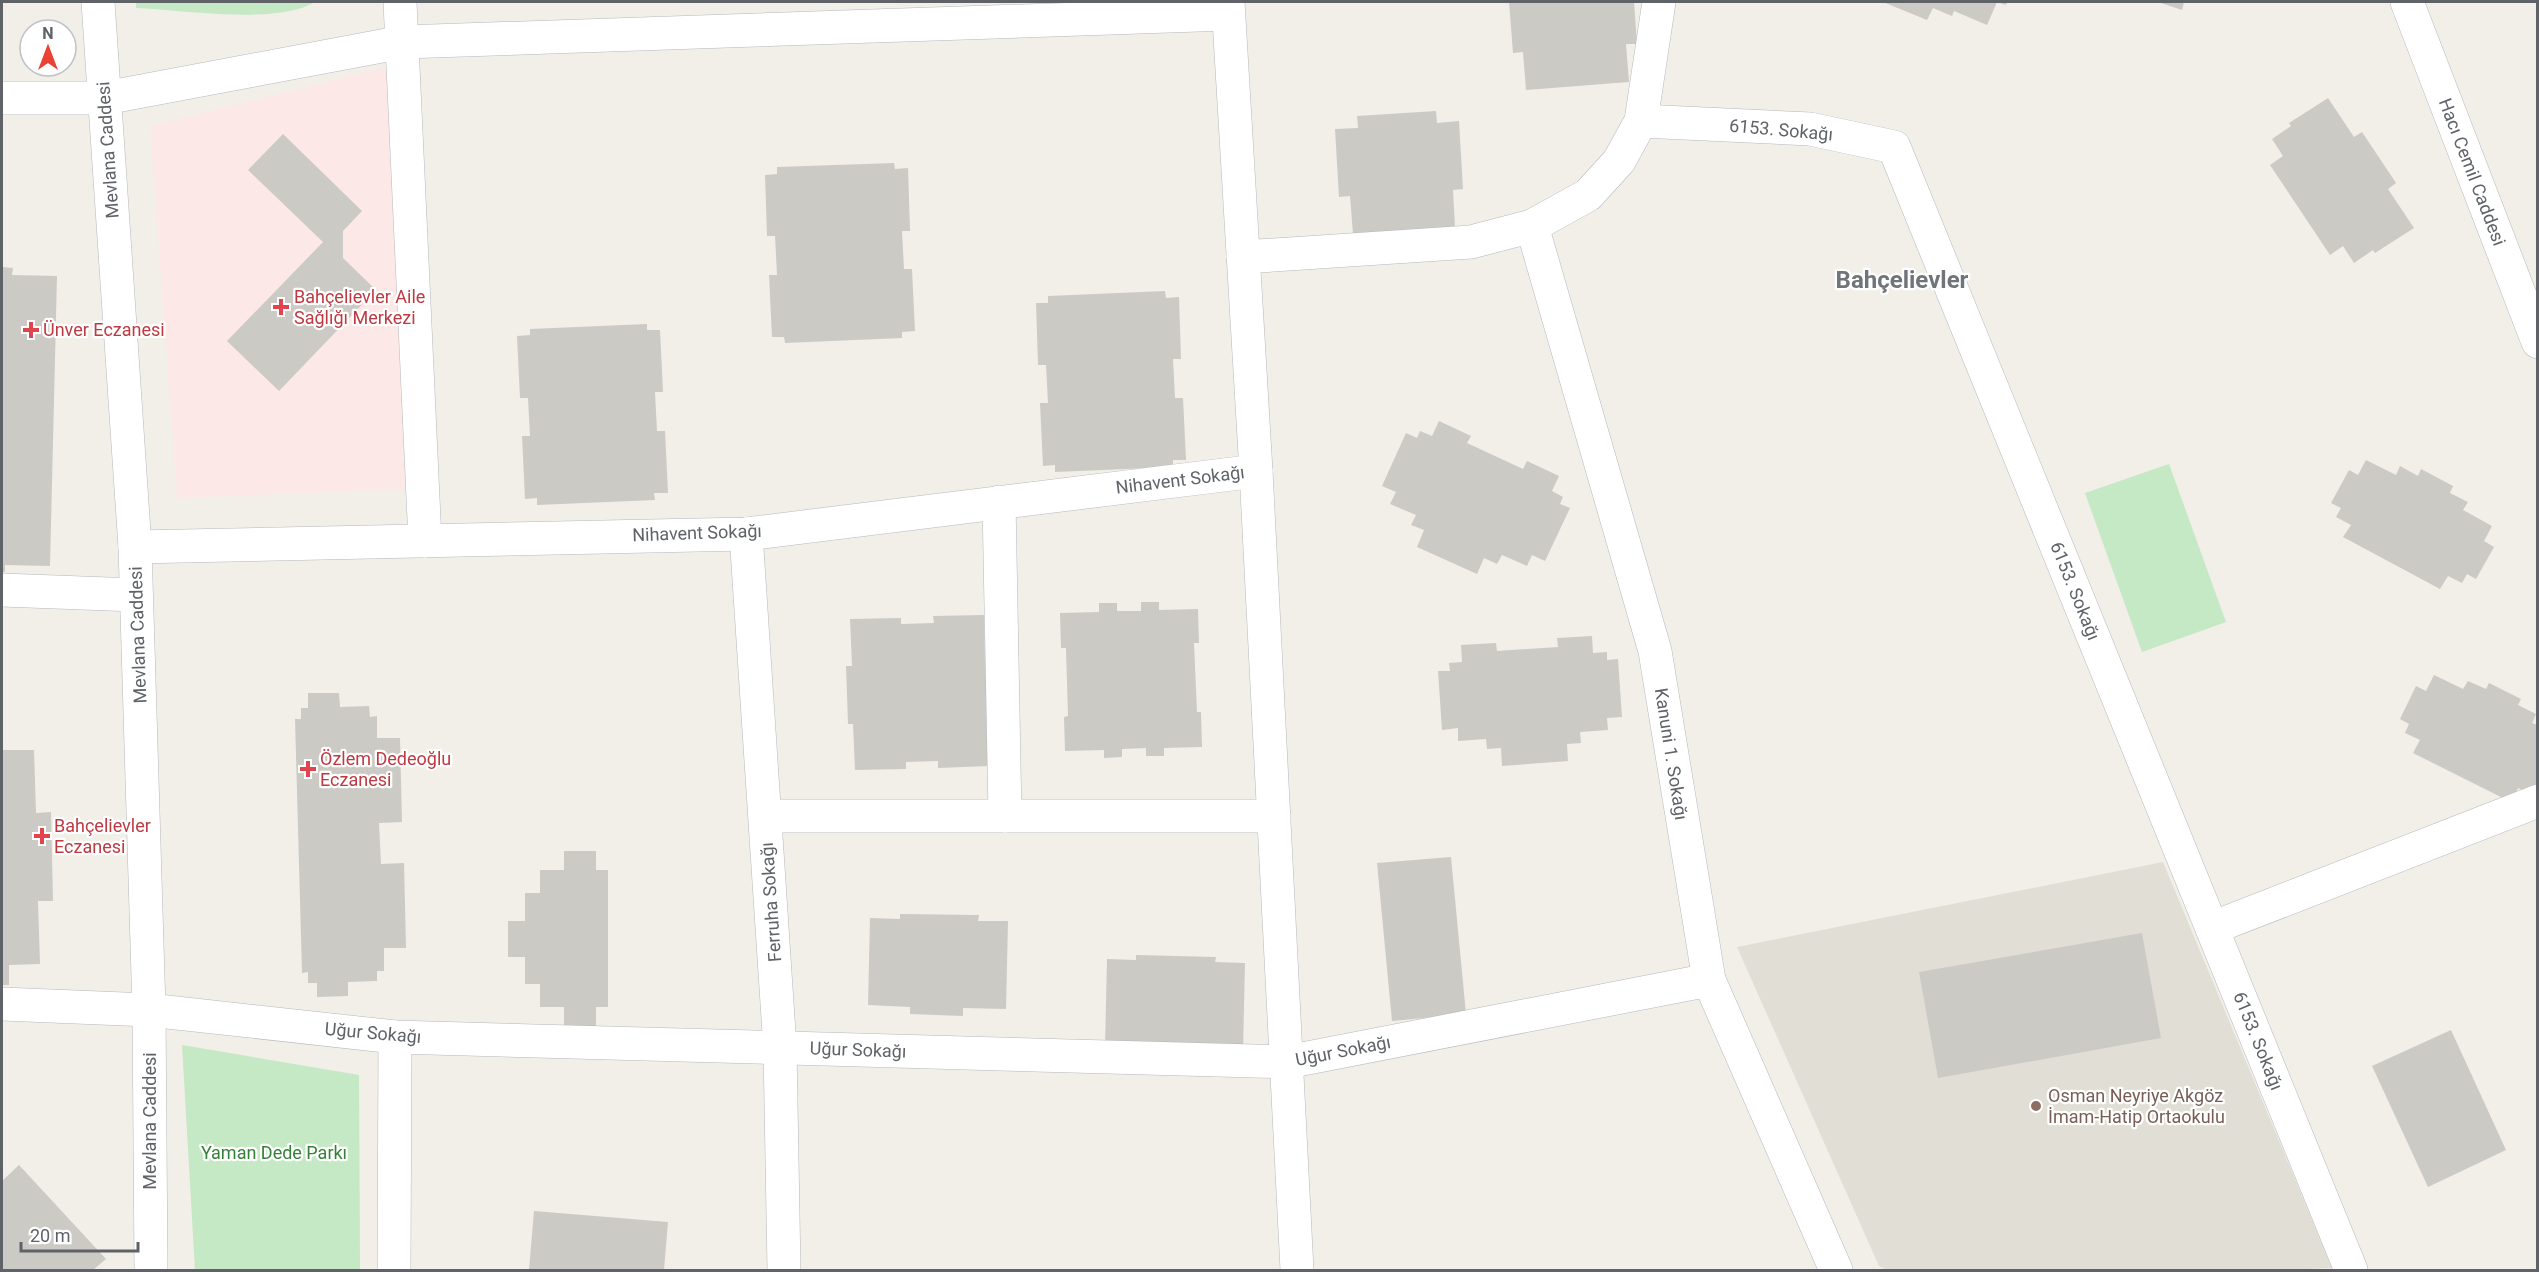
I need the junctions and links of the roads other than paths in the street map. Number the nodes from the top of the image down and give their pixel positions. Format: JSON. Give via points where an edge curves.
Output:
{"nodes":[{"id":1,"x":98,"y":2,"type":"edge"},
{"id":2,"x":400,"y":2,"type":"edge"},
{"id":3,"x":1659,"y":2,"type":"edge"},
{"id":4,"x":2407,"y":2,"type":"edge"},
{"id":5,"x":1228,"y":8,"type":"edge"},
{"id":6,"x":403,"y":42,"type":"junction"},
{"id":7,"x":2,"y":98,"type":"edge"},
{"id":8,"x":105,"y":98,"type":"junction"},
{"id":9,"x":1641,"y":121,"type":"junction"},
{"id":10,"x":1532,"y":226,"type":"junction"},
{"id":11,"x":1243,"y":256,"type":"junction"},
{"id":12,"x":2538,"y":342,"type":"edge"},
{"id":13,"x":1256,"y":471,"type":"junction"},
{"id":14,"x":999,"y":502,"type":"junction"},
{"id":15,"x":746,"y":534,"type":"junction"},
{"id":16,"x":425,"y":541,"type":"junction"},
{"id":17,"x":135,"y":547,"type":"junction"},
{"id":18,"x":2,"y":590,"type":"edge"},
{"id":19,"x":136,"y":595,"type":"junction"},
{"id":20,"x":2538,"y":801,"type":"edge"},
{"id":21,"x":765,"y":816,"type":"junction"},
{"id":22,"x":1005,"y":816,"type":"junction"},
{"id":23,"x":1274,"y":816,"type":"junction"},
{"id":24,"x":2212,"y":928,"type":"junction"},
{"id":25,"x":1709,"y":980,"type":"junction"},
{"id":26,"x":2,"y":1004,"type":"edge"},
{"id":27,"x":149,"y":1010,"type":"junction"},
{"id":28,"x":395,"y":1037,"type":"junction"},
{"id":29,"x":780,"y":1048,"type":"junction"},
{"id":30,"x":1287,"y":1062,"type":"junction"},
{"id":31,"x":151,"y":1270,"type":"edge"},
{"id":32,"x":393,"y":1270,"type":"edge"},
{"id":33,"x":784,"y":1270,"type":"edge"},
{"id":34,"x":1297,"y":1270,"type":"edge"},
{"id":35,"x":1836,"y":1270,"type":"edge"},
{"id":36,"x":2352,"y":1270,"type":"edge"}],
"edges":[{"from":1,"to":8,"type":"street","name":"Mevlana Caddesi"},
{"from":2,"to":6,"type":"street"},
{"from":3,"to":9,"type":"street"},
{"from":4,"to":12,"type":"street","name":"Hacı Cemil Caddesi"},
{"from":5,"to":6,"type":"street"},
{"from":5,"to":11,"type":"street"},
{"from":6,"to":8,"type":"street"},
{"from":6,"to":16,"type":"street"},
{"from":7,"to":8,"type":"street"},
{"from":8,"to":17,"type":"street","name":"Mevlana Caddesi"},
{"from":9,"to":10,"type":"street","via":[[1620,161],[1588,195]]},
{"from":9,"to":24,"type":"street","name":"6153. Sokağı","via":[[1810,129],[1894,147]]},
{"from":10,"to":11,"type":"street","via":[[1471,242]]},
{"from":10,"to":25,"type":"street","name":"Kanuni 1. Sokağı","via":[[1654,651]]},
{"from":11,"to":13,"type":"street"},
{"from":13,"to":14,"type":"street","name":"Nihavent Sokağı"},
{"from":13,"to":23,"type":"street"},
{"from":14,"to":15,"type":"street","name":"Nihavent Sokağı"},
{"from":14,"to":22,"type":"street"},
{"from":15,"to":16,"type":"street","name":"Nihavent Sokağı"},
{"from":15,"to":21,"type":"street","name":"Ferruha Sokağı"},
{"from":16,"to":17,"type":"street","name":"Nihavent Sokağı"},
{"from":17,"to":19,"type":"street","name":"Mevlana Caddesi"},
{"from":18,"to":19,"type":"street"},
{"from":19,"to":27,"type":"street","name":"Mevlana Caddesi"},
{"from":20,"to":24,"type":"street"},
{"from":21,"to":22,"type":"street"},
{"from":21,"to":29,"type":"street","name":"Ferruha Sokağı"},
{"from":22,"to":23,"type":"street"},
{"from":23,"to":30,"type":"street"},
{"from":24,"to":36,"type":"street","name":"6153. Sokağı"},
{"from":25,"to":30,"type":"street","name":"Uğur Sokağı"},
{"from":25,"to":35,"type":"street","name":"Kanuni 1. Sokağı"},
{"from":26,"to":27,"type":"street","name":"Uğur Sokağı"},
{"from":27,"to":28,"type":"street","name":"Uğur Sokağı"},
{"from":27,"to":31,"type":"street","name":"Mevlana Caddesi"},
{"from":28,"to":29,"type":"street","name":"Uğur Sokağı"},
{"from":28,"to":32,"type":"street"},
{"from":29,"to":30,"type":"street","name":"Uğur Sokağı"},
{"from":29,"to":33,"type":"street","name":"Ferruha Sokağı"},
{"from":30,"to":34,"type":"street"}]}
